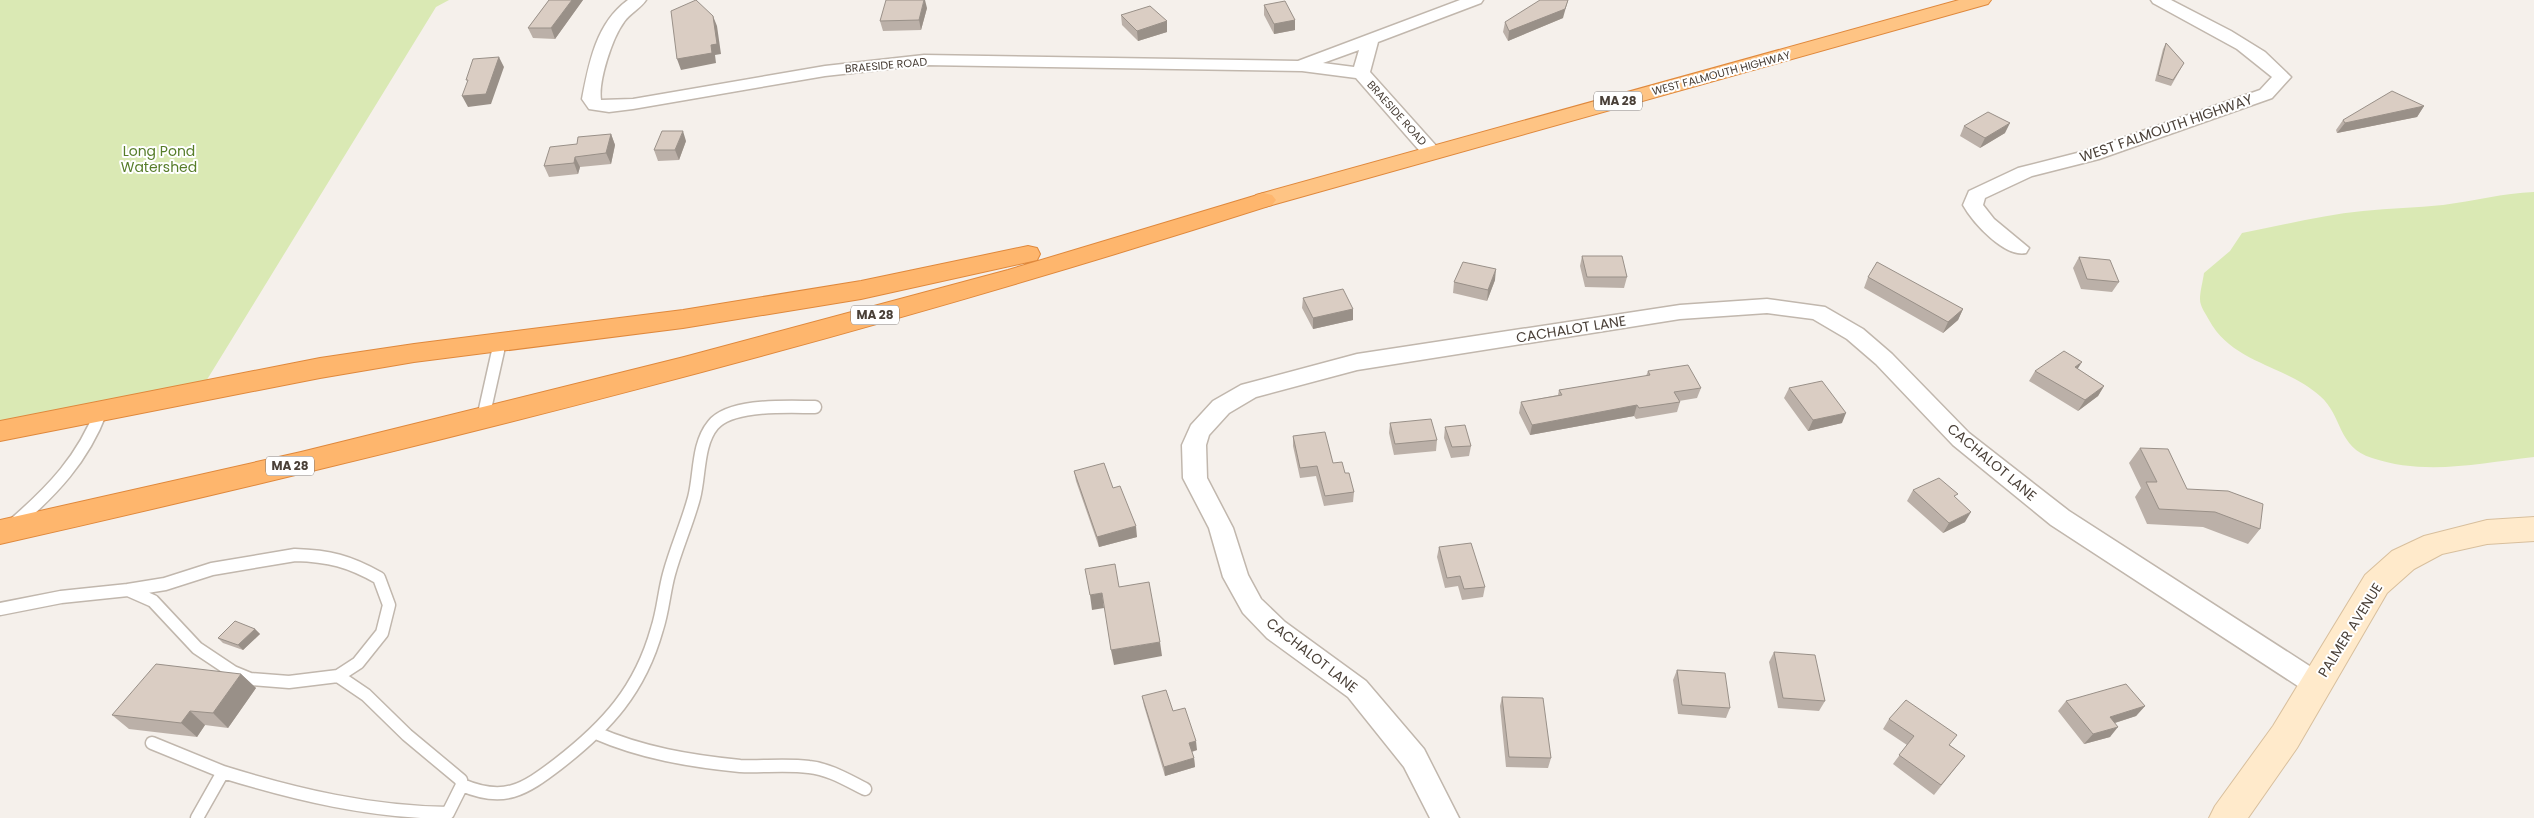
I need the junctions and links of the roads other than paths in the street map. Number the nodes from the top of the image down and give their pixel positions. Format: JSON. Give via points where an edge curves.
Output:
{"nodes":[{"id":1,"x":638,"y":0,"type":"edge"},
{"id":2,"x":1475,"y":0,"type":"edge"},
{"id":3,"x":1981,"y":0,"type":"edge"},
{"id":4,"x":2159,"y":0,"type":"edge"},
{"id":5,"x":1370,"y":40,"type":"junction"},
{"id":6,"x":1300,"y":66,"type":"junction"},
{"id":7,"x":1361,"y":73,"type":"junction"},
{"id":8,"x":1432,"y":152,"type":"junction"},
{"id":9,"x":1264,"y":200,"type":"junction"},
{"id":10,"x":2019,"y":248,"type":"dead end"},
{"id":11,"x":500,"y":342,"type":"junction"},
{"id":12,"x":815,"y":407,"type":"dead end"},
{"id":13,"x":101,"y":412,"type":"junction"},
{"id":14,"x":484,"y":418,"type":"junction"},
{"id":15,"x":0,"y":431,"type":"edge"},
{"id":16,"x":2534,"y":529,"type":"edge"},
{"id":17,"x":4,"y":531,"type":"edge"},
{"id":18,"x":128,"y":590,"type":"junction"},
{"id":19,"x":0,"y":609,"type":"edge"},
{"id":20,"x":338,"y":676,"type":"junction"},
{"id":21,"x":2316,"y":684,"type":"junction"},
{"id":22,"x":596,"y":734,"type":"junction"},
{"id":23,"x":152,"y":742,"type":"dead end"},
{"id":24,"x":223,"y":772,"type":"junction"},
{"id":25,"x":462,"y":785,"type":"junction"},
{"id":26,"x":865,"y":789,"type":"dead end"},
{"id":27,"x":197,"y":818,"type":"edge"},
{"id":28,"x":1445,"y":818,"type":"edge"},
{"id":29,"x":2227,"y":818,"type":"edge"}],
"edges":[{"from":1,"to":6,"type":"street","name":"BRAESIDE ROAD","via":[[626,9],[610,31],[598,60],[591,99],[595,105],[633,104],[825,71],[924,60]]},
{"from":2,"to":5,"type":"street","name":"BRAESIDE ROAD"},
{"from":3,"to":8,"type":"highway","name":"WEST FALMOUTH HIGHWAY","number":"MA 28"},
{"from":4,"to":10,"type":"street","name":"WEST FALMOUTH HIGHWAY","via":[[2253,52],[2274,66],[2282,77],[2266,94],[2092,155],[2025,172],[1976,195],[1973,205],[1976,211]]},
{"from":5,"to":6,"type":"street","name":"BRAESIDE ROAD"},
{"from":5,"to":7,"type":"street","name":"BRAESIDE ROAD"},
{"from":6,"to":7,"type":"street","name":"BRAESIDE ROAD"},
{"from":7,"to":8,"type":"street","name":"BRAESIDE ROAD"},
{"from":8,"to":9,"type":"highway","number":"MA 28"},
{"from":9,"to":11,"type":"highway","number":"MA 28","via":[[861,290],[683,319]]},
{"from":9,"to":14,"type":"highway","number":"MA 28","via":[[1118,247],[889,312]]},
{"from":11,"to":13,"type":"highway","number":"MA 28","via":[[311,370]]},
{"from":11,"to":14,"type":"lane"},
{"from":12,"to":22,"type":"lane","via":[[751,410],[727,416],[713,424],[706,438],[694,500],[670,574],[655,638],[632,691]]},
{"from":13,"to":15,"type":"highway","number":"MA 28"},
{"from":13,"to":17,"type":"lane","via":[[92,439],[80,457],[47,494]]},
{"from":14,"to":17,"type":"highway","number":"MA 28"},
{"from":16,"to":21,"type":"main road","name":"PALMER AVENUE","via":[[2459,537],[2435,544],[2403,560],[2376,584]]},
{"from":18,"to":19,"type":"lane","via":[[61,597]]},
{"from":18,"to":20,"type":"lane","via":[[152,600],[204,655],[230,671],[263,683],[308,682]]},
{"from":18,"to":20,"type":"lane","via":[[164,584],[212,569],[295,555],[326,556],[356,565],[379,578],[389,605],[382,633],[358,663]]},
{"from":20,"to":25,"type":"lane","via":[[366,695],[461,780]]},
{"from":21,"to":28,"type":"street","name":"CACHALOT LANE","via":[[2060,518],[1962,439],[1869,347],[1818,312],[1767,306],[1680,312],[1357,362],[1249,391],[1221,407],[1199,430],[1194,445],[1195,478],[1221,528],[1236,577],[1252,606],[1276,630],[1356,689],[1414,758]]},
{"from":21,"to":29,"type":"main road","name":"PALMER AVENUE","via":[[2285,737]]},
{"from":22,"to":25,"type":"lane","via":[[528,787],[508,794],[479,794]]},
{"from":22,"to":26,"type":"lane","via":[[621,745],[698,761],[762,768],[803,766],[839,775]]},
{"from":23,"to":24,"type":"lane"},
{"from":24,"to":25,"type":"lane","via":[[282,791],[413,814],[448,813]]},
{"from":24,"to":27,"type":"lane"}]}
